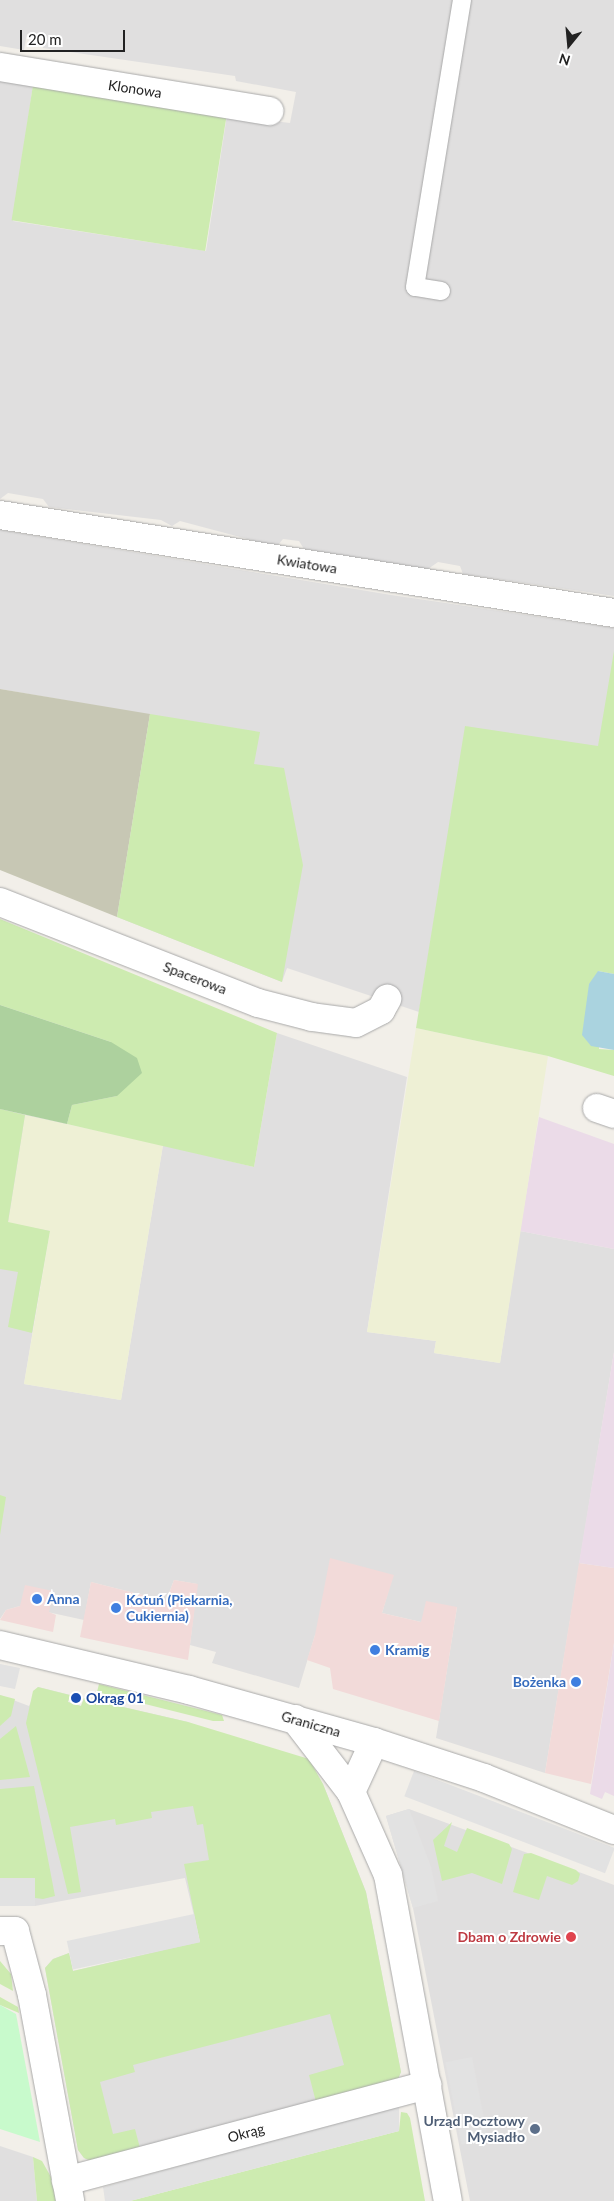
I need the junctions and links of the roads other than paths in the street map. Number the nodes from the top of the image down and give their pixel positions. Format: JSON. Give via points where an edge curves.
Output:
{"nodes":[{"id":1,"x":462,"y":0,"type":"edge"},
{"id":2,"x":0,"y":67,"type":"edge"},
{"id":3,"x":269,"y":111,"type":"dead end"},
{"id":4,"x":441,"y":290,"type":"dead end"},
{"id":5,"x":0,"y":515,"type":"edge"},
{"id":6,"x":614,"y":613,"type":"edge"},
{"id":7,"x":0,"y":902,"type":"edge"},
{"id":8,"x":387,"y":999,"type":"dead end"},
{"id":9,"x":0,"y":1645,"type":"edge"},
{"id":10,"x":295,"y":1719,"type":"junction"},
{"id":11,"x":374,"y":1742,"type":"junction"},
{"id":12,"x":351,"y":1792,"type":"junction"},
{"id":13,"x":614,"y":1830,"type":"edge"},
{"id":14,"x":0,"y":1931,"type":"edge"},
{"id":15,"x":427,"y":2084,"type":"junction"},
{"id":16,"x":68,"y":2191,"type":"edge"},
{"id":17,"x":448,"y":2201,"type":"edge"}],
"edges":[{"from":1,"to":4,"type":"lane","via":[[415,287]]},
{"from":2,"to":3,"type":"street","name":"Klonowa"},
{"from":5,"to":6,"type":"street","name":"Kwiatowa"},
{"from":7,"to":8,"type":"street","name":"Spacerowa","via":[[258,1002],[312,1017],[356,1023],[381,1010]]},
{"from":9,"to":10,"type":"street","name":"Graniczna"},
{"from":10,"to":11,"type":"street","name":"Graniczna"},
{"from":10,"to":12,"type":"street"},
{"from":11,"to":12,"type":"street"},
{"from":11,"to":13,"type":"street","name":"Graniczna","via":[[484,1778]]},
{"from":12,"to":15,"type":"street","via":[[388,1875]]},
{"from":14,"to":16,"type":"street","name":"Okrąg","via":[[15,1931],[32,1995]]},
{"from":15,"to":16,"type":"street","name":"Okrąg"},
{"from":15,"to":17,"type":"street"}]}
